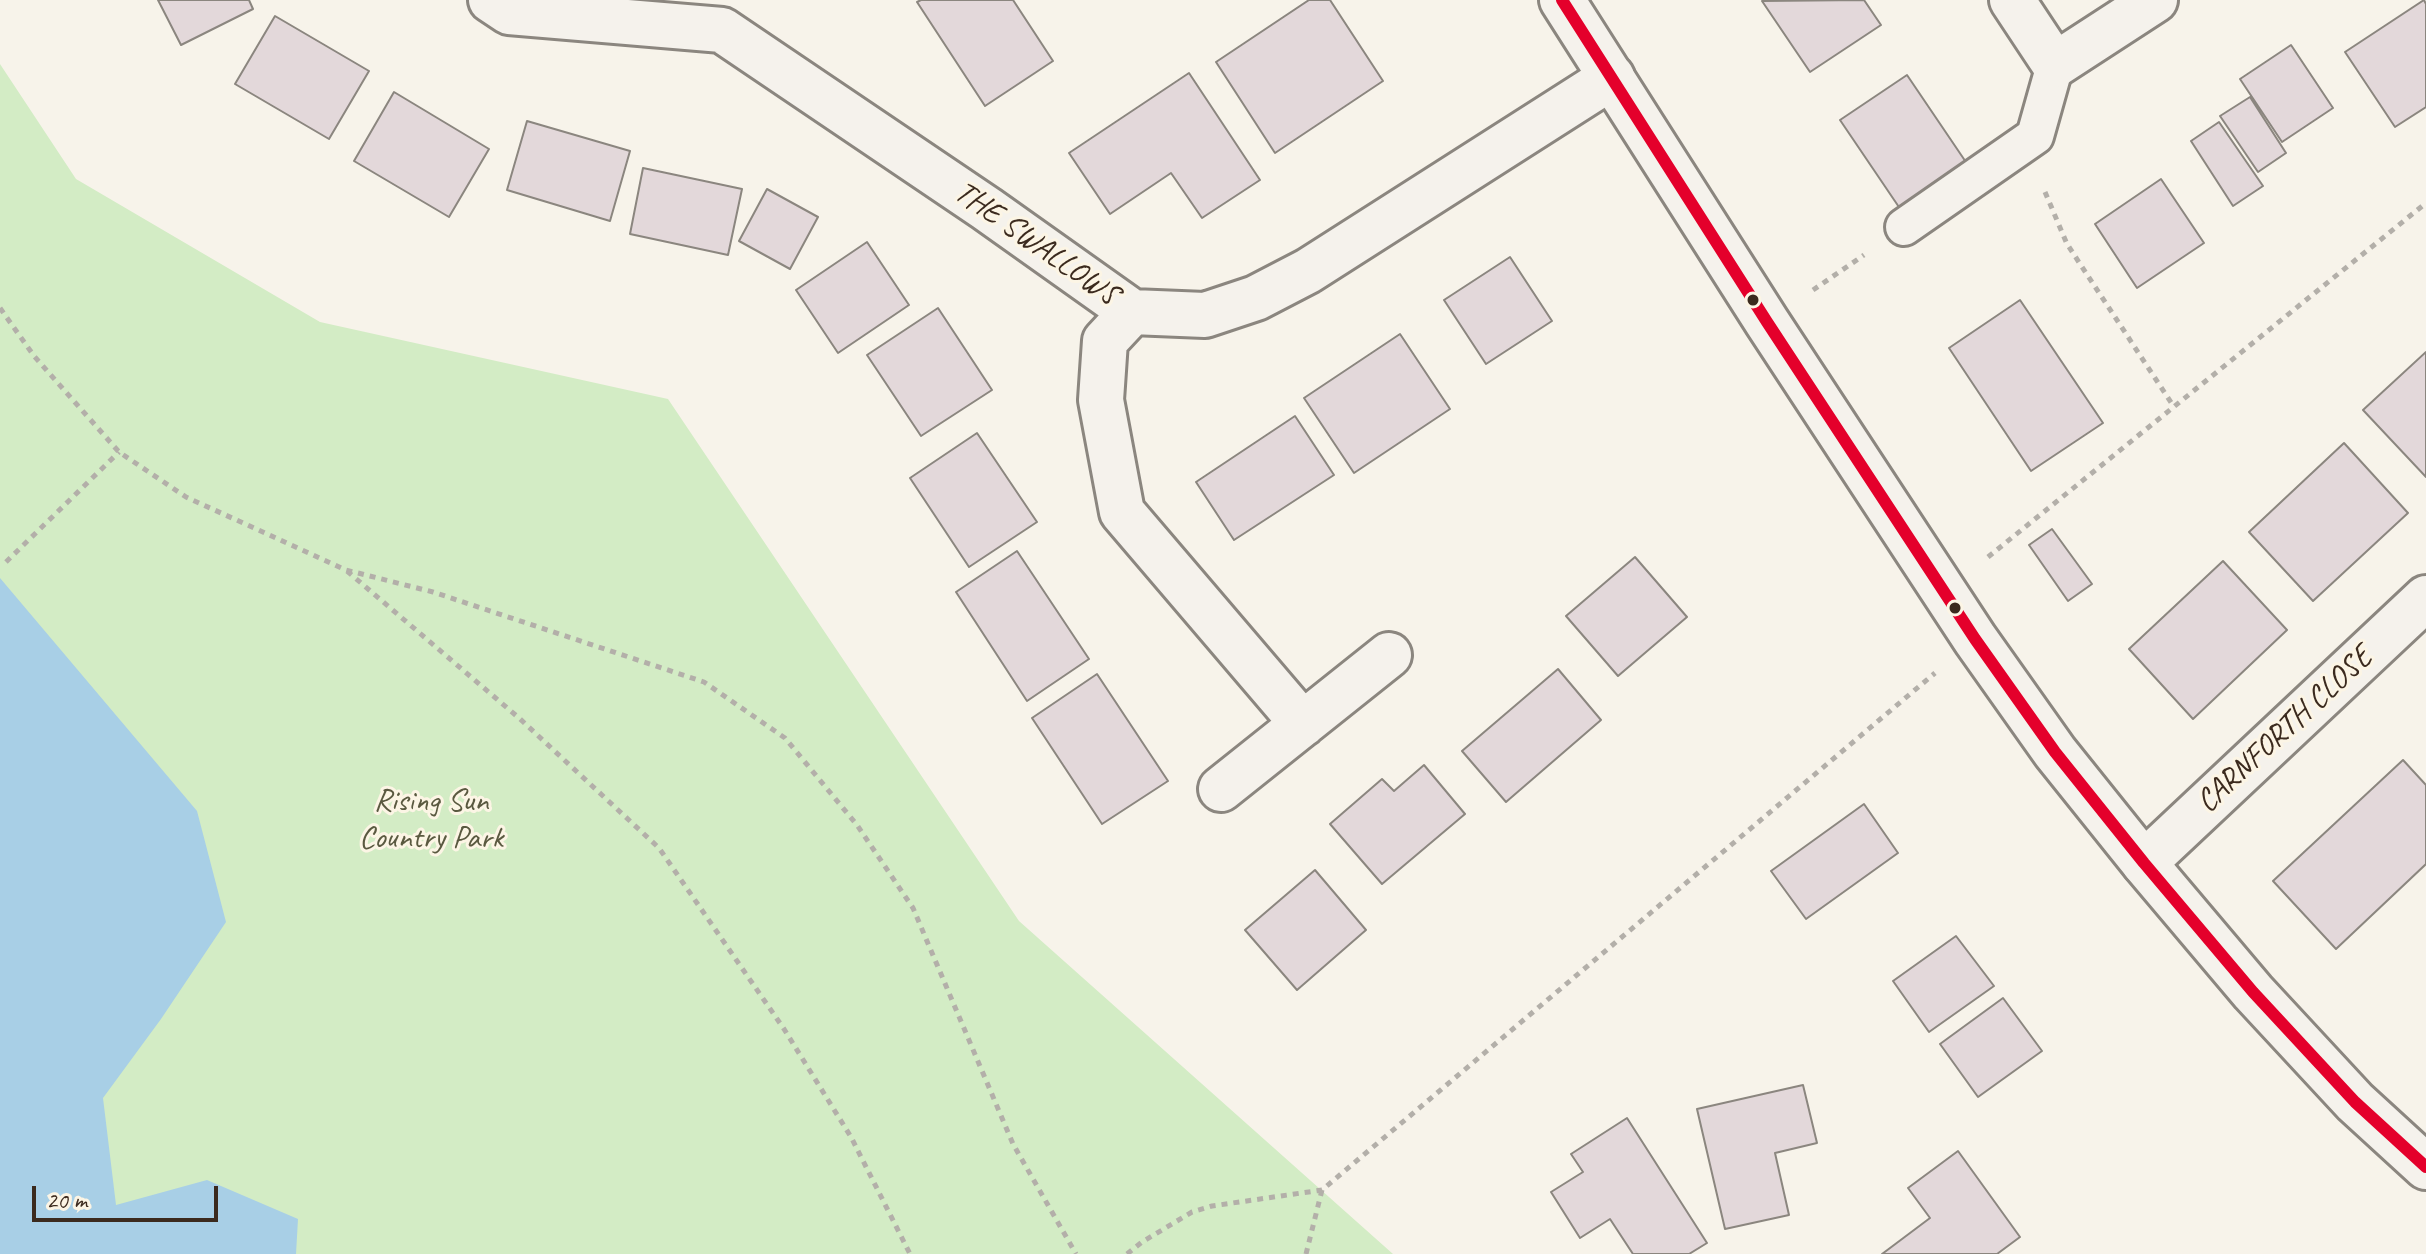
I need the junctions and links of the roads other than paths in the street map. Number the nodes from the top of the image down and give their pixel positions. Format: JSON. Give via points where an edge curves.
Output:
{"nodes":[{"id":1,"x":491,"y":0,"type":"edge"},
{"id":2,"x":1562,"y":0,"type":"edge"},
{"id":3,"x":2012,"y":0,"type":"edge"},
{"id":4,"x":2155,"y":0,"type":"edge"},
{"id":5,"x":2055,"y":65,"type":"junction"},
{"id":6,"x":1612,"y":77,"type":"junction"},
{"id":7,"x":1904,"y":227,"type":"road end"},
{"id":8,"x":1132,"y":312,"type":"junction"},
{"id":9,"x":2426,"y":598,"type":"edge"},
{"id":10,"x":1389,"y":655,"type":"dead end"},
{"id":11,"x":1303,"y":724,"type":"junction"},
{"id":12,"x":1221,"y":789,"type":"dead end"},
{"id":13,"x":2144,"y":863,"type":"junction"},
{"id":14,"x":2426,"y":1167,"type":"edge"}],
"edges":[{"from":1,"to":8,"type":"street","name":"THE SWALLOWS","via":[[509,12],[722,30]]},
{"from":2,"to":6,"type":"street"},
{"from":3,"to":5,"type":"street"},
{"from":4,"to":5,"type":"street"},
{"from":5,"to":7,"type":"lane","via":[[2035,136]]},
{"from":6,"to":8,"type":"street","name":"THE SWALLOWS","via":[[1308,271],[1256,298],[1205,315]]},
{"from":6,"to":13,"type":"street","via":[[1975,639],[2055,752]]},
{"from":8,"to":11,"type":"street","via":[[1105,341],[1101,400],[1122,512]]},
{"from":9,"to":13,"type":"street","name":"CARNFORTH CLOSE"},
{"from":10,"to":11,"type":"street"},
{"from":11,"to":12,"type":"street"},
{"from":13,"to":14,"type":"street","via":[[2355,1102]]}]}
